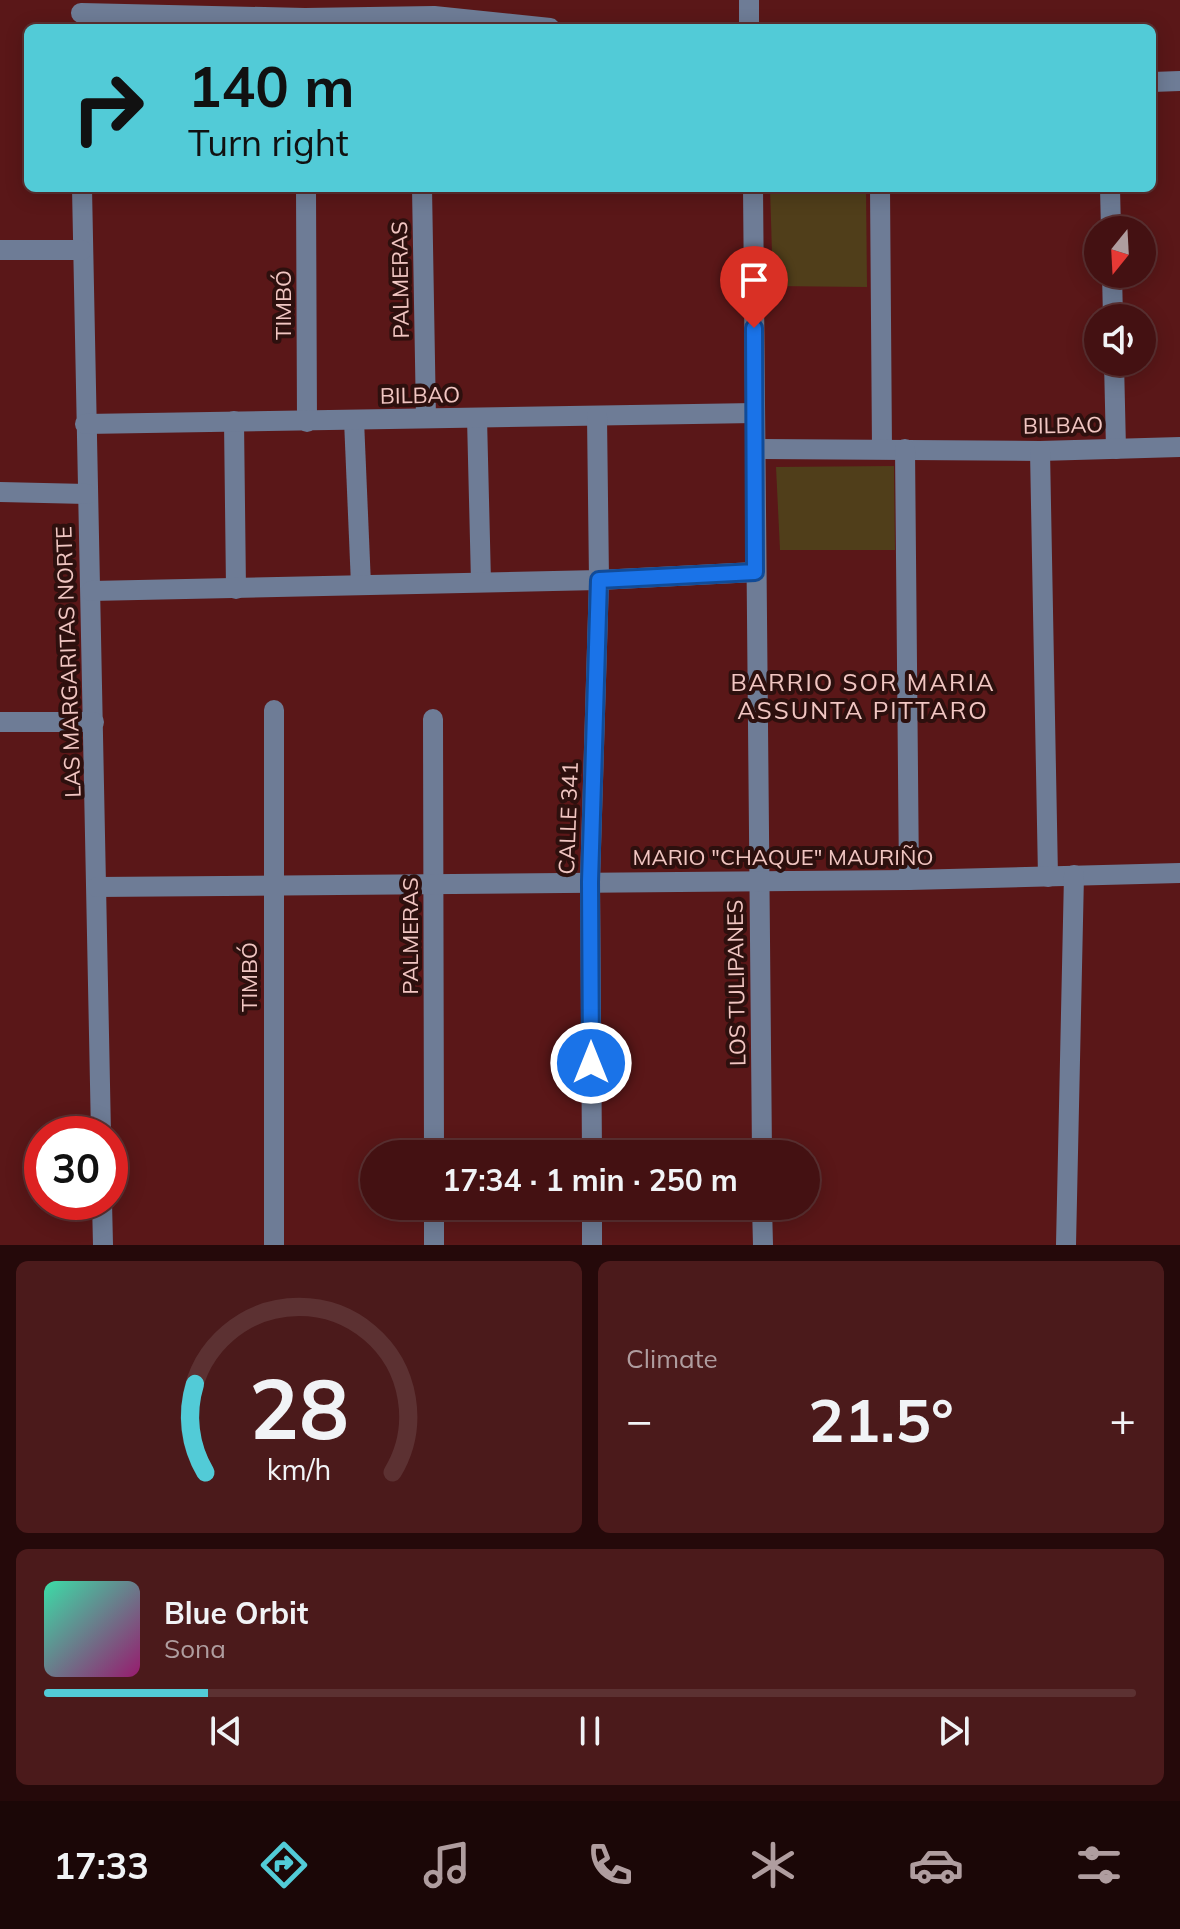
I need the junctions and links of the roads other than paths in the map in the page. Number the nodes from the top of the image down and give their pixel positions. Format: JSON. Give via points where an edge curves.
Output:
{"nodes":[{"id":1,"x":749,"y":0,"type":"edge"},
{"id":2,"x":81,"y":14,"type":"edge"},
{"id":3,"x":305,"y":15,"type":"edge"},
{"id":4,"x":433,"y":15,"type":"edge"},
{"id":5,"x":514,"y":24,"type":"edge"},
{"id":6,"x":749,"y":24,"type":"edge"},
{"id":7,"x":1180,"y":81,"type":"edge"},
{"id":8,"x":1156,"y":82,"type":"edge"},
{"id":9,"x":82,"y":192,"type":"edge"},
{"id":10,"x":306,"y":192,"type":"edge"},
{"id":11,"x":422,"y":192,"type":"edge"},
{"id":12,"x":753,"y":192,"type":"edge"},
{"id":13,"x":880,"y":192,"type":"edge"},
{"id":14,"x":1110,"y":192,"type":"edge"},
{"id":15,"x":1111,"y":216,"type":"edge"},
{"id":16,"x":0,"y":250,"type":"edge"},
{"id":17,"x":82,"y":250,"type":"junction"},
{"id":18,"x":1114,"y":376,"type":"edge"},
{"id":19,"x":755,"y":413,"type":"junction"},
{"id":20,"x":597,"y":416,"type":"junction"},
{"id":21,"x":426,"y":418,"type":"junction"},
{"id":22,"x":477,"y":418,"type":"junction"},
{"id":23,"x":354,"y":420,"type":"junction"},
{"id":24,"x":234,"y":421,"type":"junction"},
{"id":25,"x":307,"y":422,"type":"junction"},
{"id":26,"x":85,"y":424,"type":"junction"},
{"id":27,"x":1180,"y":447,"type":"edge"},
{"id":28,"x":756,"y":449,"type":"junction"},
{"id":29,"x":882,"y":449,"type":"junction"},
{"id":30,"x":905,"y":449,"type":"junction"},
{"id":31,"x":1116,"y":449,"type":"junction"},
{"id":32,"x":1040,"y":451,"type":"junction"},
{"id":33,"x":0,"y":492,"type":"edge"},
{"id":34,"x":87,"y":494,"type":"junction"},
{"id":35,"x":755,"y":572,"type":"junction"},
{"id":36,"x":599,"y":580,"type":"junction"},
{"id":37,"x":481,"y":582,"type":"junction"},
{"id":38,"x":361,"y":585,"type":"junction"},
{"id":39,"x":236,"y":589,"type":"junction"},
{"id":40,"x":91,"y":591,"type":"junction"},
{"id":41,"x":274,"y":710,"type":"dead end"},
{"id":42,"x":433,"y":719,"type":"dead end"},
{"id":43,"x":0,"y":722,"type":"edge"},
{"id":44,"x":94,"y":722,"type":"junction"},
{"id":45,"x":1180,"y":873,"type":"edge"},
{"id":46,"x":1074,"y":875,"type":"junction"},
{"id":47,"x":1048,"y":877,"type":"junction"},
{"id":48,"x":909,"y":880,"type":"junction"},
{"id":49,"x":435,"y":882,"type":"junction"},
{"id":50,"x":590,"y":882,"type":"junction"},
{"id":51,"x":759,"y":882,"type":"junction"},
{"id":52,"x":273,"y":884,"type":"junction"},
{"id":53,"x":97,"y":887,"type":"junction"},
{"id":54,"x":101,"y":1116,"type":"edge"},
{"id":55,"x":434,"y":1140,"type":"edge"},
{"id":56,"x":592,"y":1140,"type":"edge"},
{"id":57,"x":762,"y":1140,"type":"edge"},
{"id":58,"x":102,"y":1220,"type":"edge"},
{"id":59,"x":434,"y":1220,"type":"edge"},
{"id":60,"x":592,"y":1220,"type":"edge"},
{"id":61,"x":762,"y":1220,"type":"edge"},
{"id":62,"x":103,"y":1245,"type":"edge"},
{"id":63,"x":274,"y":1245,"type":"edge"},
{"id":64,"x":434,"y":1245,"type":"edge"},
{"id":65,"x":592,"y":1245,"type":"edge"},
{"id":66,"x":763,"y":1245,"type":"edge"},
{"id":67,"x":1066,"y":1245,"type":"edge"}],
"edges":[{"from":1,"to":6,"type":"street"},
{"from":2,"to":3,"type":"street"},
{"from":3,"to":4,"type":"street"},
{"from":4,"to":5,"type":"street"},
{"from":7,"to":8,"type":"street"},
{"from":9,"to":17,"type":"street","name":"LAS MARGARITAS NORTE"},
{"from":10,"to":25,"type":"street","name":"TIMBÓ"},
{"from":11,"to":21,"type":"street","name":"PALMERAS"},
{"from":12,"to":19,"type":"street","name":"LOS TULIPANES"},
{"from":13,"to":29,"type":"street"},
{"from":14,"to":15,"type":"street"},
{"from":16,"to":17,"type":"street"},
{"from":17,"to":26,"type":"street","name":"LAS MARGARITAS NORTE"},
{"from":18,"to":31,"type":"street"},
{"from":19,"to":20,"type":"street","name":"BILBAO"},
{"from":19,"to":28,"type":"street","name":"LOS TULIPANES"},
{"from":20,"to":22,"type":"street","name":"BILBAO"},
{"from":20,"to":36,"type":"street","name":"CALLE 341"},
{"from":21,"to":22,"type":"street","name":"BILBAO"},
{"from":21,"to":23,"type":"street","name":"BILBAO"},
{"from":22,"to":37,"type":"street"},
{"from":23,"to":25,"type":"street","name":"BILBAO"},
{"from":23,"to":38,"type":"street"},
{"from":24,"to":25,"type":"street","name":"BILBAO"},
{"from":24,"to":26,"type":"street","name":"BILBAO"},
{"from":24,"to":39,"type":"street"},
{"from":26,"to":34,"type":"street","name":"LAS MARGARITAS NORTE"},
{"from":27,"to":31,"type":"street","name":"BILBAO"},
{"from":28,"to":29,"type":"street","name":"BILBAO"},
{"from":28,"to":35,"type":"street","name":"LOS TULIPANES"},
{"from":29,"to":30,"type":"street","name":"BILBAO"},
{"from":30,"to":32,"type":"street","name":"BILBAO"},
{"from":30,"to":48,"type":"street"},
{"from":31,"to":32,"type":"street","name":"BILBAO"},
{"from":32,"to":47,"type":"street"},
{"from":33,"to":34,"type":"street"},
{"from":34,"to":40,"type":"street","name":"LAS MARGARITAS NORTE"},
{"from":35,"to":36,"type":"street"},
{"from":35,"to":51,"type":"street","name":"LOS TULIPANES"},
{"from":36,"to":37,"type":"street"},
{"from":36,"to":50,"type":"street","name":"CALLE 341"},
{"from":37,"to":38,"type":"street"},
{"from":38,"to":39,"type":"street"},
{"from":39,"to":40,"type":"street"},
{"from":40,"to":44,"type":"street","name":"LAS MARGARITAS NORTE"},
{"from":41,"to":52,"type":"street","name":"TIMBÓ"},
{"from":42,"to":49,"type":"street","name":"PALMERAS"},
{"from":43,"to":44,"type":"street"},
{"from":44,"to":53,"type":"street","name":"LAS MARGARITAS NORTE"},
{"from":45,"to":46,"type":"street","name":"MARIO \"CHAQUE\" MAURIÑO"},
{"from":46,"to":47,"type":"street","name":"MARIO \"CHAQUE\" MAURIÑO"},
{"from":46,"to":67,"type":"street"},
{"from":47,"to":48,"type":"street","name":"MARIO \"CHAQUE\" MAURIÑO"},
{"from":48,"to":51,"type":"street","name":"MARIO \"CHAQUE\" MAURIÑO"},
{"from":49,"to":50,"type":"street","name":"MARIO \"CHAQUE\" MAURIÑO"},
{"from":49,"to":52,"type":"street","name":"MARIO \"CHAQUE\" MAURIÑO"},
{"from":49,"to":55,"type":"street","name":"PALMERAS"},
{"from":50,"to":51,"type":"street","name":"MARIO \"CHAQUE\" MAURIÑO"},
{"from":50,"to":56,"type":"street","name":"CALLE 341"},
{"from":51,"to":57,"type":"street","name":"LOS TULIPANES"},
{"from":52,"to":53,"type":"street","name":"MARIO \"CHAQUE\" MAURIÑO"},
{"from":52,"to":63,"type":"street","name":"TIMBÓ"},
{"from":53,"to":54,"type":"street","name":"LAS MARGARITAS NORTE"},
{"from":58,"to":62,"type":"street"},
{"from":59,"to":64,"type":"street"},
{"from":60,"to":65,"type":"street"},
{"from":61,"to":66,"type":"street"}]}
